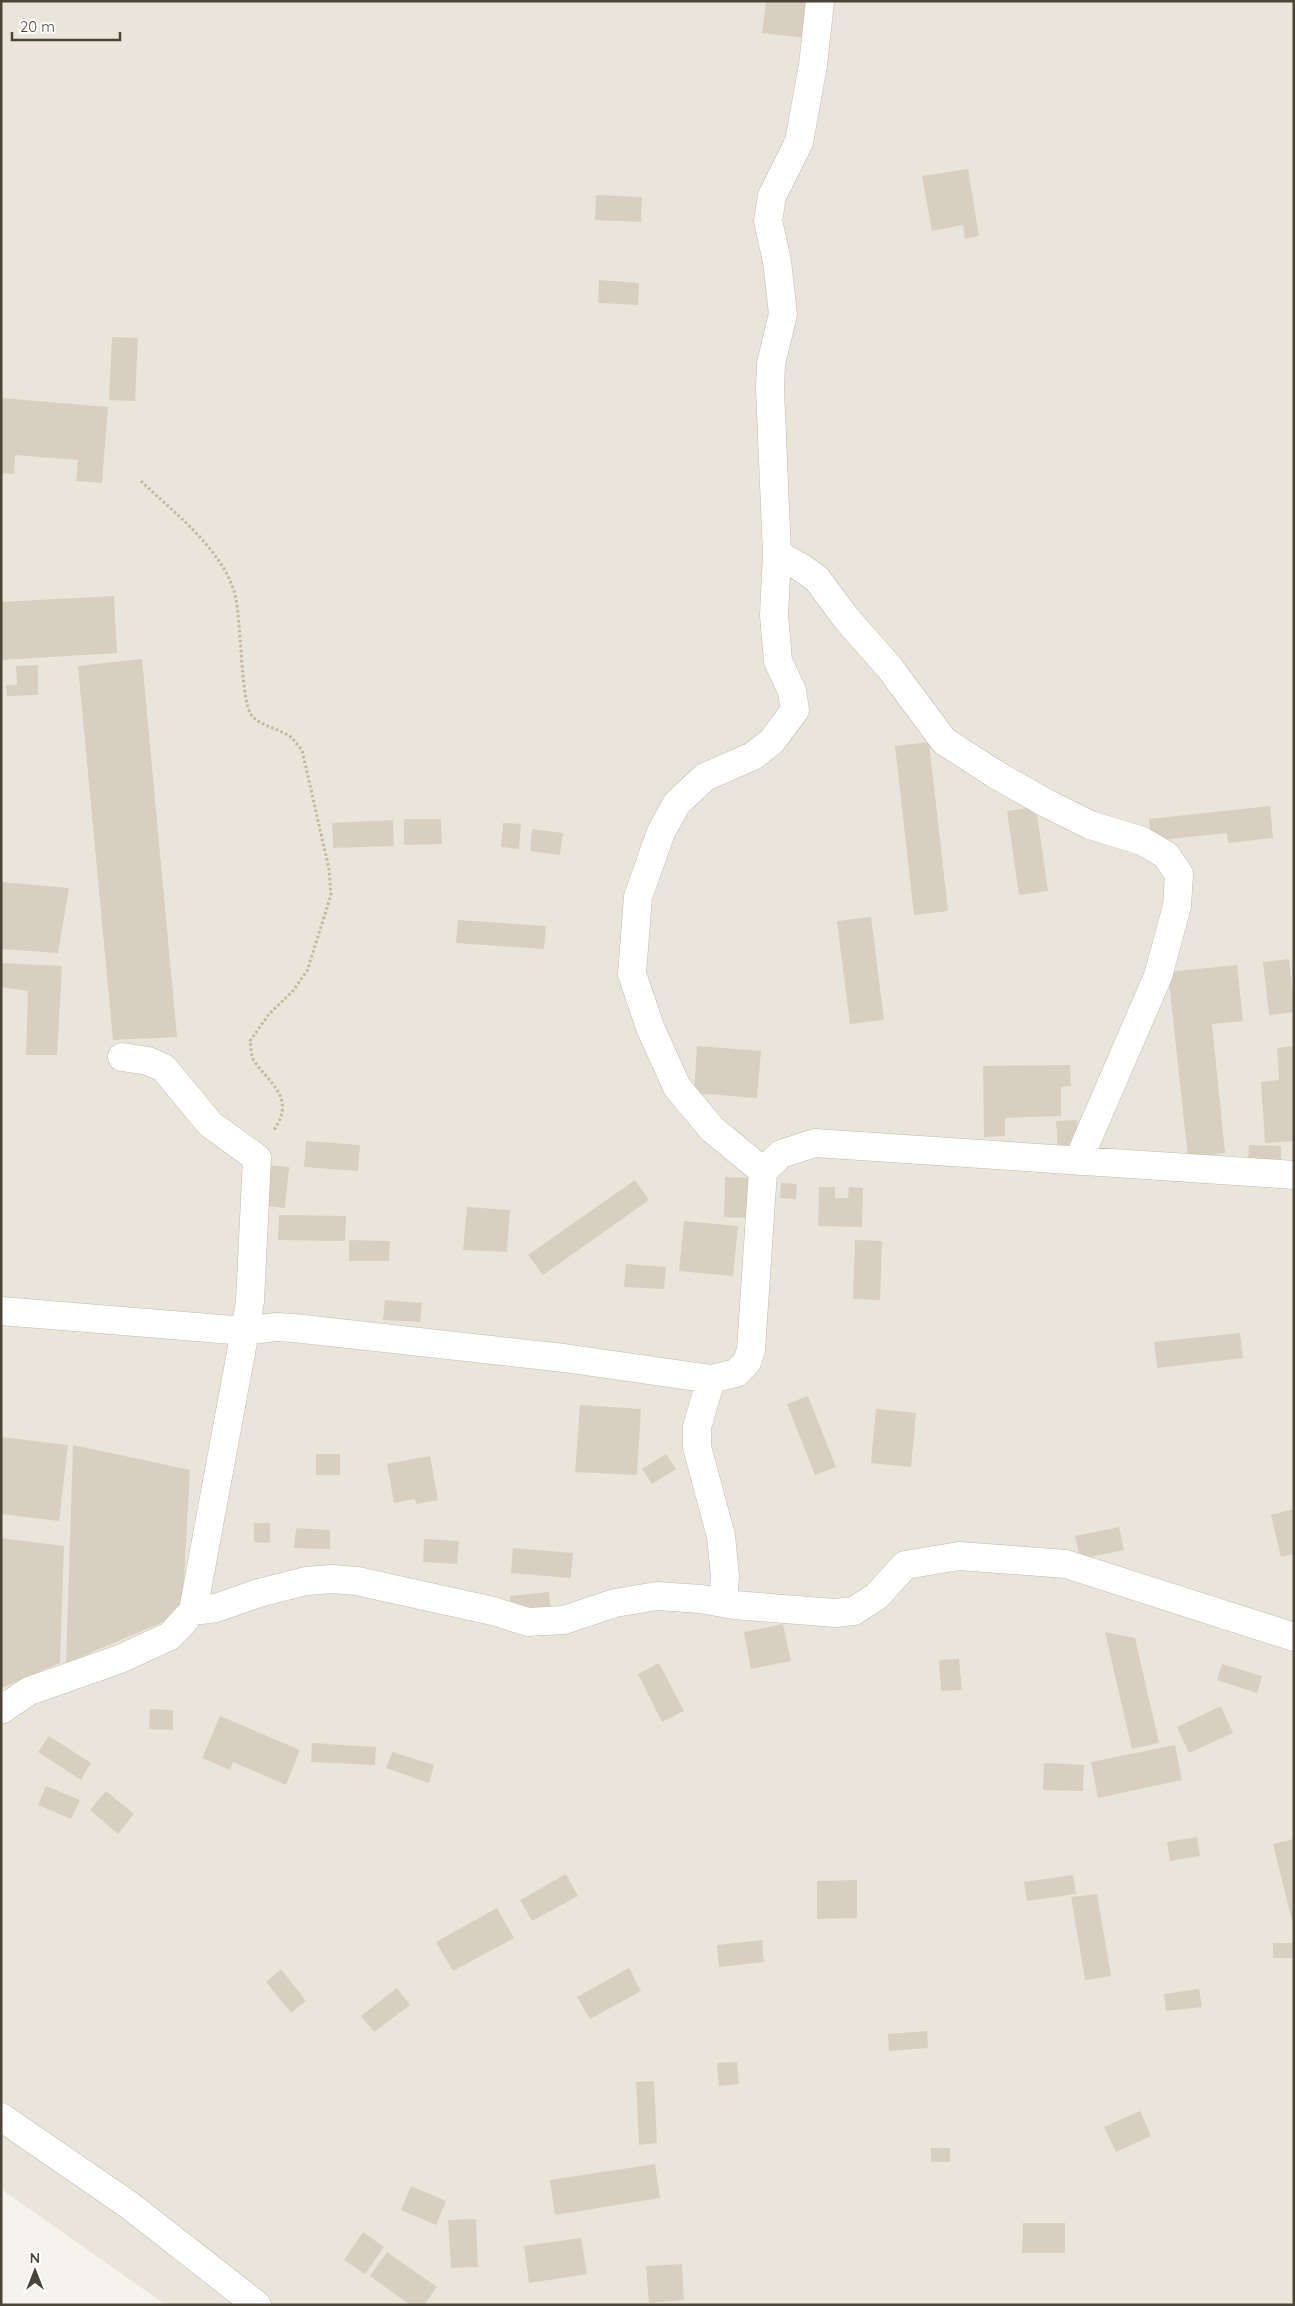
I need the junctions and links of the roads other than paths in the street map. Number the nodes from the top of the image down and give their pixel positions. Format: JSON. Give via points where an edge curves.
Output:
{"nodes":[{"id":1,"x":820,"y":1,"type":"edge"},
{"id":2,"x":777,"y":554,"type":"junction"},
{"id":3,"x":122,"y":1057,"type":"dead end"},
{"id":4,"x":1078,"y":1160,"type":"junction"},
{"id":5,"x":764,"y":1171,"type":"junction"},
{"id":6,"x":1294,"y":1175,"type":"edge"},
{"id":7,"x":1,"y":1311,"type":"edge"},
{"id":8,"x":245,"y":1331,"type":"junction"},
{"id":9,"x":711,"y":1379,"type":"junction"},
{"id":10,"x":724,"y":1603,"type":"junction"},
{"id":11,"x":193,"y":1611,"type":"junction"},
{"id":12,"x":1294,"y":1638,"type":"edge"},
{"id":13,"x":1,"y":1710,"type":"edge"},
{"id":14,"x":1,"y":2117,"type":"edge"},
{"id":15,"x":257,"y":2305,"type":"edge"}],
"edges":[{"from":1,"to":2,"type":"street","via":[[813,65],[799,142],[772,196],[768,221],[777,261],[782,314],[771,364],[770,389]]},
{"from":2,"to":4,"type":"street","via":[[817,579],[944,741],[1046,803],[1090,825],[1142,841],[1166,855],[1179,874],[1177,906],[1158,976]]},
{"from":2,"to":5,"type":"street","via":[[774,615],[778,661],[792,691],[795,710],[772,741],[753,756],[705,777],[677,804],[661,832],[638,897],[632,974],[650,1027],[677,1087],[712,1130]]},
{"from":3,"to":8,"type":"street","via":[[148,1061],[164,1068],[210,1124],[257,1158],[250,1302]]},
{"from":4,"to":5,"type":"street","via":[[815,1143],[781,1154]]},
{"from":4,"to":6,"type":"street"},
{"from":5,"to":9,"type":"street","via":[[751,1350],[747,1362],[736,1372]]},
{"from":7,"to":8,"type":"street"},
{"from":8,"to":9,"type":"street","via":[[276,1326],[564,1358]]},
{"from":8,"to":11,"type":"street"},
{"from":9,"to":10,"type":"street","via":[[697,1428],[697,1447],[721,1536]]},
{"from":10,"to":11,"type":"street","via":[[657,1596],[615,1603],[564,1620],[528,1622],[492,1611],[332,1578],[306,1581],[216,1608]]},
{"from":10,"to":12,"type":"street","via":[[835,1613],[854,1611],[877,1596],[906,1565],[959,1556],[1066,1564]]},
{"from":11,"to":13,"type":"street","via":[[170,1636],[29,1691]]},
{"from":14,"to":15,"type":"street","via":[[129,2205]]}]}
